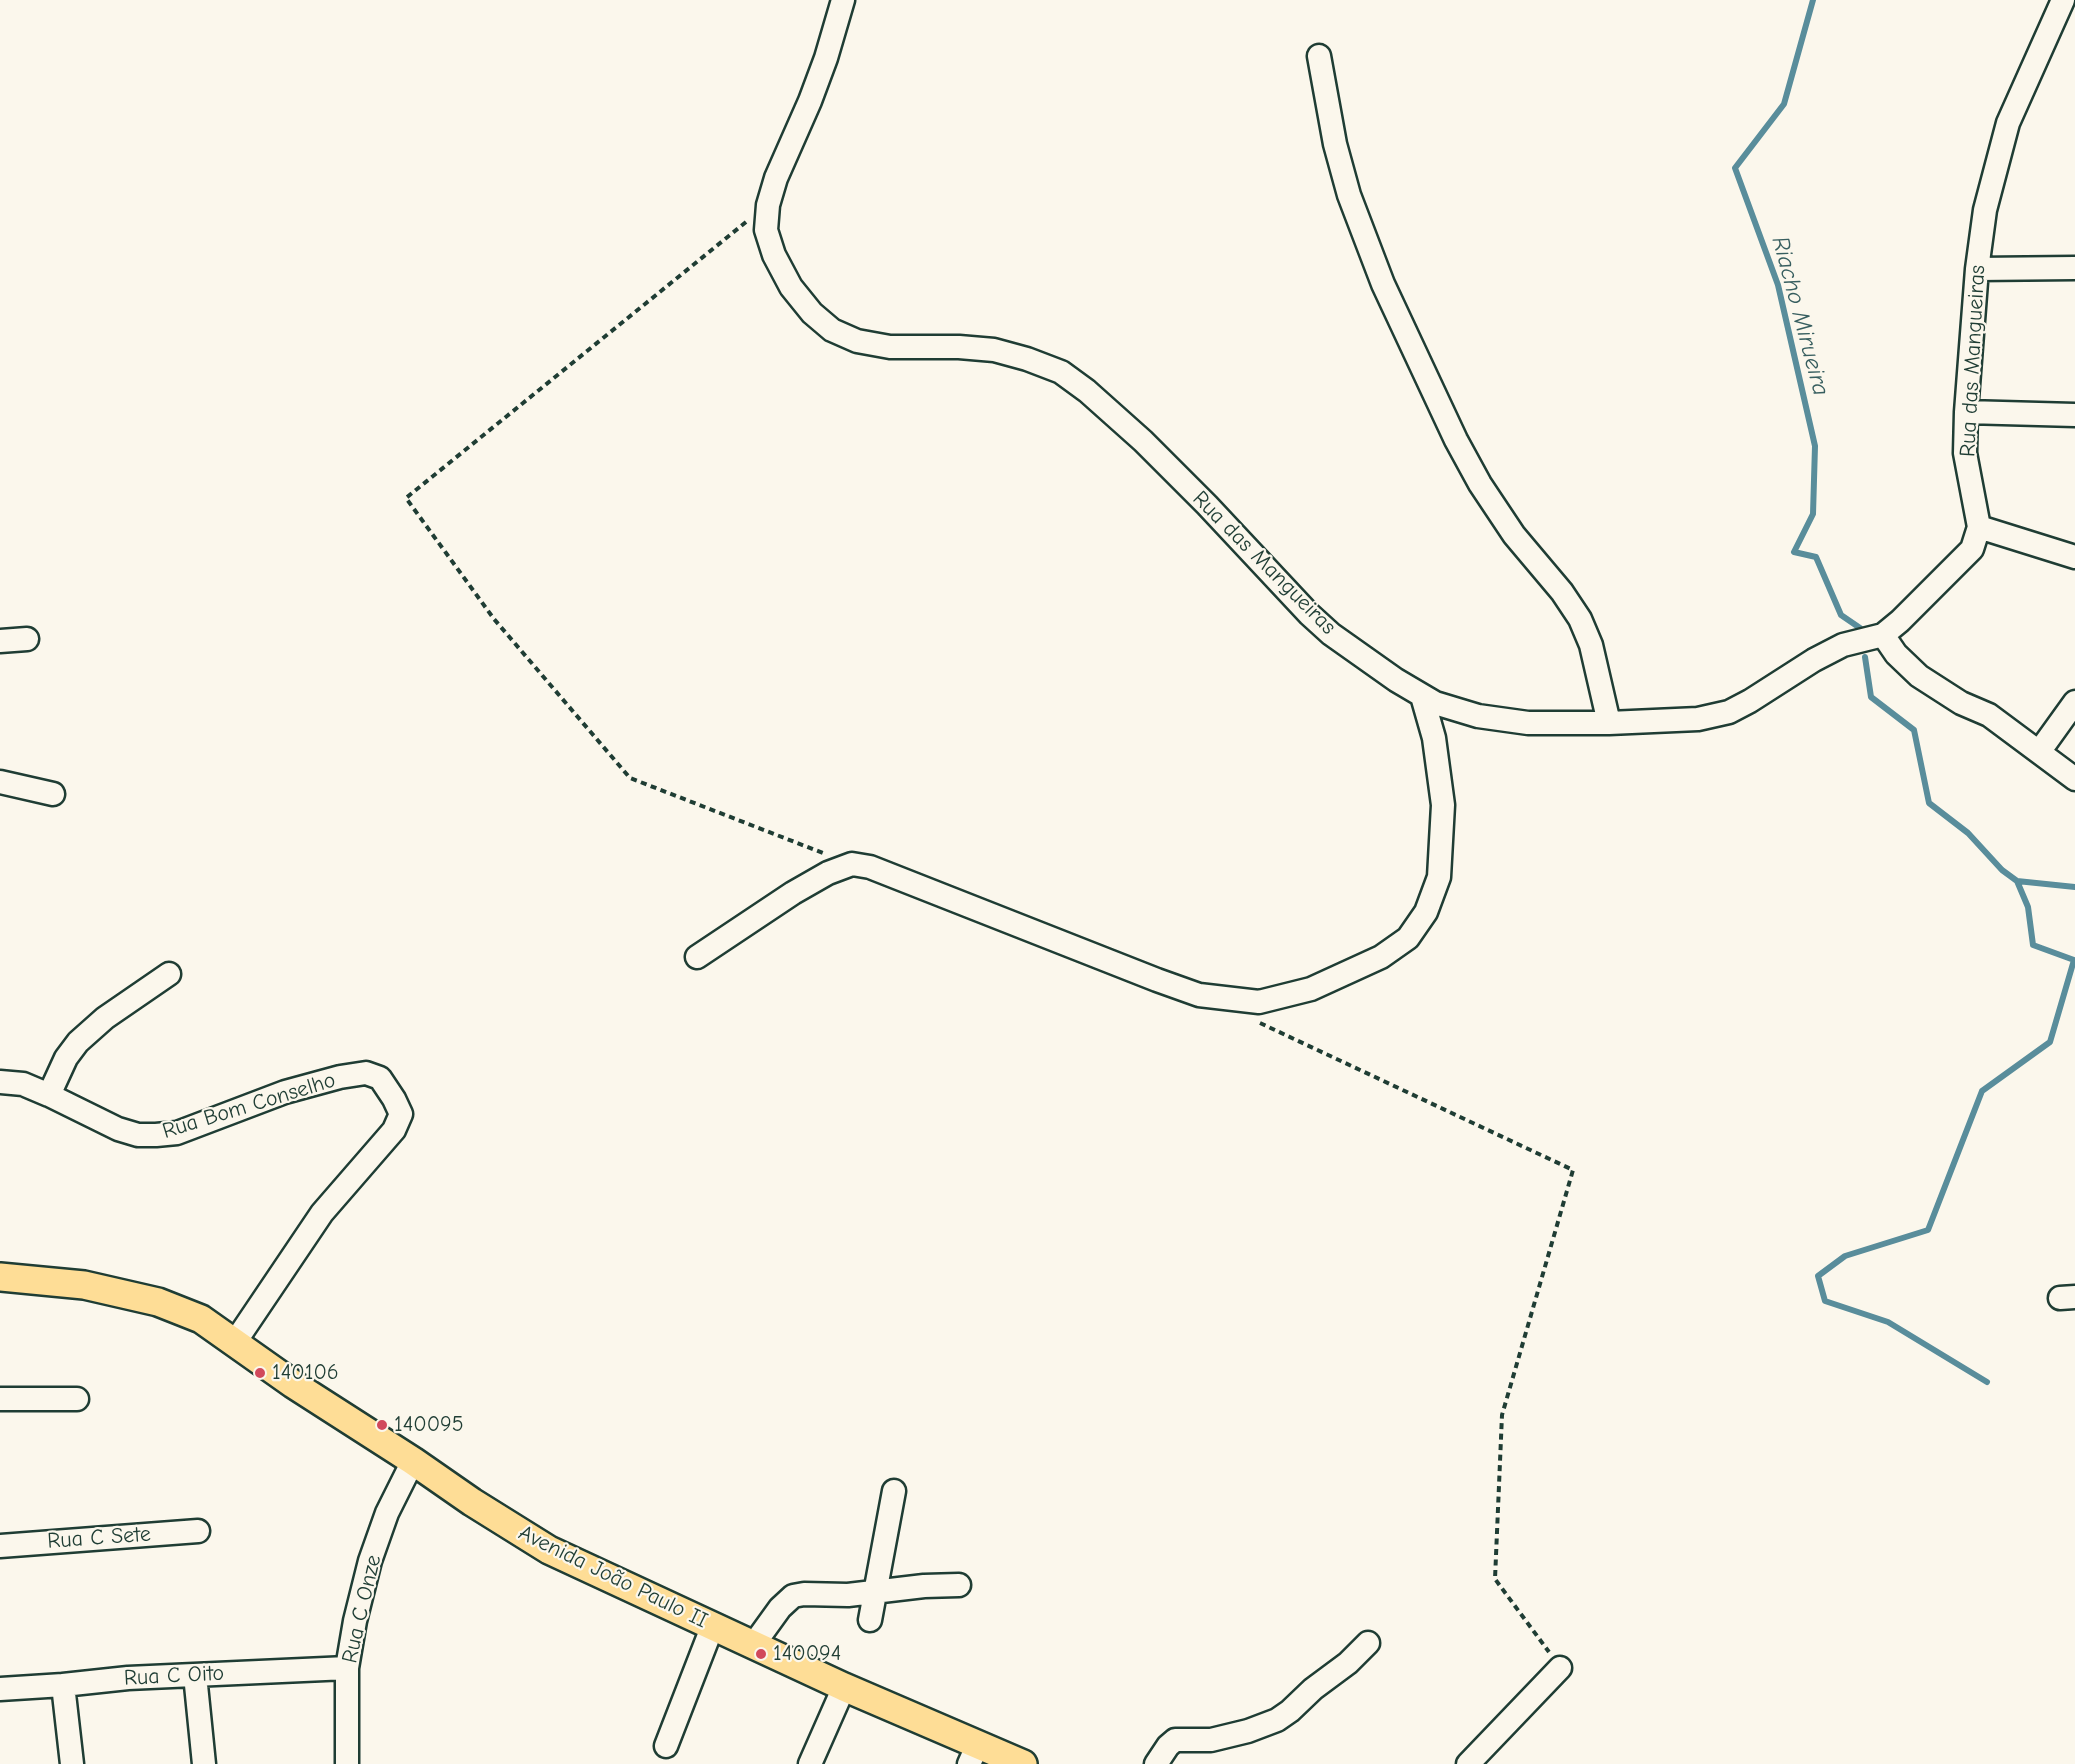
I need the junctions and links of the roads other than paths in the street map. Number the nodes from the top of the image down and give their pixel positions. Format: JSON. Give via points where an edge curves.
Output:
{"nodes":[{"id":1,"x":843,"y":0,"type":"edge"},
{"id":2,"x":2063,"y":0,"type":"edge"},
{"id":3,"x":1319,"y":56,"type":"dead end"},
{"id":4,"x":2075,"y":268,"type":"edge"},
{"id":5,"x":1977,"y":269,"type":"junction"},
{"id":6,"x":1966,"y":412,"type":"junction"},
{"id":7,"x":2075,"y":414,"type":"edge"},
{"id":8,"x":1979,"y":527,"type":"junction"},
{"id":9,"x":2075,"y":557,"type":"edge"},
{"id":10,"x":1882,"y":635,"type":"junction"},
{"id":11,"x":27,"y":639,"type":"dead end"},
{"id":12,"x":0,"y":641,"type":"edge"},
{"id":13,"x":1422,"y":696,"type":"junction"},
{"id":14,"x":2075,"y":702,"type":"edge"},
{"id":15,"x":1609,"y":723,"type":"junction"},
{"id":16,"x":2039,"y":752,"type":"junction"},
{"id":17,"x":2075,"y":779,"type":"edge"},
{"id":18,"x":0,"y":782,"type":"edge"},
{"id":19,"x":53,"y":794,"type":"dead end"},
{"id":20,"x":697,"y":957,"type":"dead end"},
{"id":21,"x":170,"y":974,"type":"dead end"},
{"id":22,"x":0,"y":1082,"type":"edge"},
{"id":23,"x":50,"y":1095,"type":"junction"},
{"id":24,"x":0,"y":1277,"type":"edge"},
{"id":25,"x":235,"y":1342,"type":"junction"},
{"id":26,"x":0,"y":1399,"type":"edge"},
{"id":27,"x":76,"y":1399,"type":"dead end"},
{"id":28,"x":413,"y":1461,"type":"junction"},
{"id":29,"x":894,"y":1491,"type":"dead end"},
{"id":30,"x":198,"y":1531,"type":"dead end"},
{"id":31,"x":0,"y":1546,"type":"edge"},
{"id":32,"x":959,"y":1585,"type":"dead end"},
{"id":33,"x":875,"y":1592,"type":"junction"},
{"id":34,"x":870,"y":1620,"type":"dead end"},
{"id":35,"x":713,"y":1625,"type":"junction"},
{"id":36,"x":1368,"y":1643,"type":"dead end"},
{"id":37,"x":754,"y":1644,"type":"junction"},
{"id":38,"x":347,"y":1668,"type":"junction"},
{"id":39,"x":1560,"y":1668,"type":"road end"},
{"id":40,"x":195,"y":1674,"type":"junction"},
{"id":41,"x":63,"y":1685,"type":"junction"},
{"id":42,"x":844,"y":1687,"type":"junction"},
{"id":43,"x":0,"y":1689,"type":"edge"},
{"id":44,"x":666,"y":1746,"type":"dead end"},
{"id":45,"x":973,"y":1754,"type":"edge"},
{"id":46,"x":72,"y":1764,"type":"edge"},
{"id":47,"x":204,"y":1764,"type":"edge"},
{"id":48,"x":347,"y":1764,"type":"edge"},
{"id":49,"x":810,"y":1764,"type":"edge"},
{"id":50,"x":1023,"y":1764,"type":"edge"},
{"id":51,"x":1156,"y":1764,"type":"edge"},
{"id":52,"x":1468,"y":1764,"type":"edge"}],
"edges":[{"from":1,"to":13,"type":"street","name":"Rua das Mangueiras","via":[[826,58],[768,205],[766,230],[780,266],[812,313],[832,330],[856,341],[994,350],[1061,372],[1143,441],[1331,634]]},
{"from":2,"to":5,"type":"street","name":"Rua das Mangueiras","via":[[2008,123],[1985,210]]},
{"from":3,"to":15,"type":"street","via":[[1349,195],[1383,284],[1480,484],[1514,535],[1580,618],[1591,645]]},
{"from":4,"to":5,"type":"street"},
{"from":5,"to":6,"type":"street","name":"Rua das Mangueiras"},
{"from":6,"to":7,"type":"street"},
{"from":6,"to":8,"type":"street","name":"Rua das Mangueiras","via":[[1965,453]]},
{"from":8,"to":9,"type":"street"},
{"from":8,"to":10,"type":"street","name":"Rua das Mangueiras","via":[[1972,549]]},
{"from":10,"to":15,"type":"street","name":"Rua das Mangueiras","via":[[1843,645],[1729,712],[1698,719]]},
{"from":10,"to":16,"type":"street","via":[[1919,676],[1961,703],[1989,715]]},
{"from":11,"to":12,"type":"street"},
{"from":13,"to":15,"type":"street","name":"Rua das Mangueiras","via":[[1478,716],[1528,723]]},
{"from":13,"to":20,"type":"street","via":[[1434,738],[1443,805],[1439,877],[1426,912],[1408,938],[1381,957],[1311,989],[1259,1002],[1199,995],[870,867],[852,864],[793,892]]},
{"from":14,"to":16,"type":"street"},
{"from":16,"to":17,"type":"street"},
{"from":18,"to":19,"type":"street"},
{"from":21,"to":23,"type":"street","via":[[105,1018],[78,1042],[66,1058]]},
{"from":22,"to":23,"type":"street","name":"Rua Bom Conselho","via":[[23,1084]]},
{"from":23,"to":25,"type":"street","name":"Rua Bom Conselho","via":[[118,1129],[156,1135],[177,1133],[285,1092],[340,1077],[366,1073],[380,1078],[401,1114],[394,1130],[322,1213]]},
{"from":24,"to":25,"type":"main road","name":"Avenida João Paulo II","via":[[84,1285],[158,1302],[201,1319]]},
{"from":25,"to":28,"type":"main road","name":"Avenida João Paulo II"},
{"from":26,"to":27,"type":"street"},
{"from":28,"to":35,"type":"main road","name":"Avenida João Paulo II","via":[[549,1550]]},
{"from":28,"to":38,"type":"street","name":"Rua C Onze","via":[[387,1513],[370,1560]]},
{"from":29,"to":33,"type":"street"},
{"from":30,"to":31,"type":"street","name":"Rua C Sete"},
{"from":32,"to":33,"type":"street"},
{"from":33,"to":34,"type":"street"},
{"from":33,"to":37,"type":"street","via":[[793,1596]]},
{"from":35,"to":37,"type":"main road","name":"Avenida João Paulo II"},
{"from":35,"to":44,"type":"street"},
{"from":36,"to":51,"type":"street","via":[[1277,1720],[1211,1740],[1175,1740]]},
{"from":37,"to":42,"type":"main road","name":"Avenida João Paulo II"},
{"from":38,"to":40,"type":"street","name":"Rua C Oito"},
{"from":38,"to":48,"type":"street","name":"Rua C Onze"},
{"from":39,"to":52,"type":"street"},
{"from":40,"to":41,"type":"street","name":"Rua C Oito"},
{"from":40,"to":47,"type":"street"},
{"from":41,"to":43,"type":"street","name":"Rua C Oito"},
{"from":41,"to":46,"type":"street"},
{"from":42,"to":45,"type":"main road","name":"Avenida João Paulo II"},
{"from":42,"to":49,"type":"street"},
{"from":45,"to":50,"type":"main road","name":"Avenida João Paulo II"}]}
